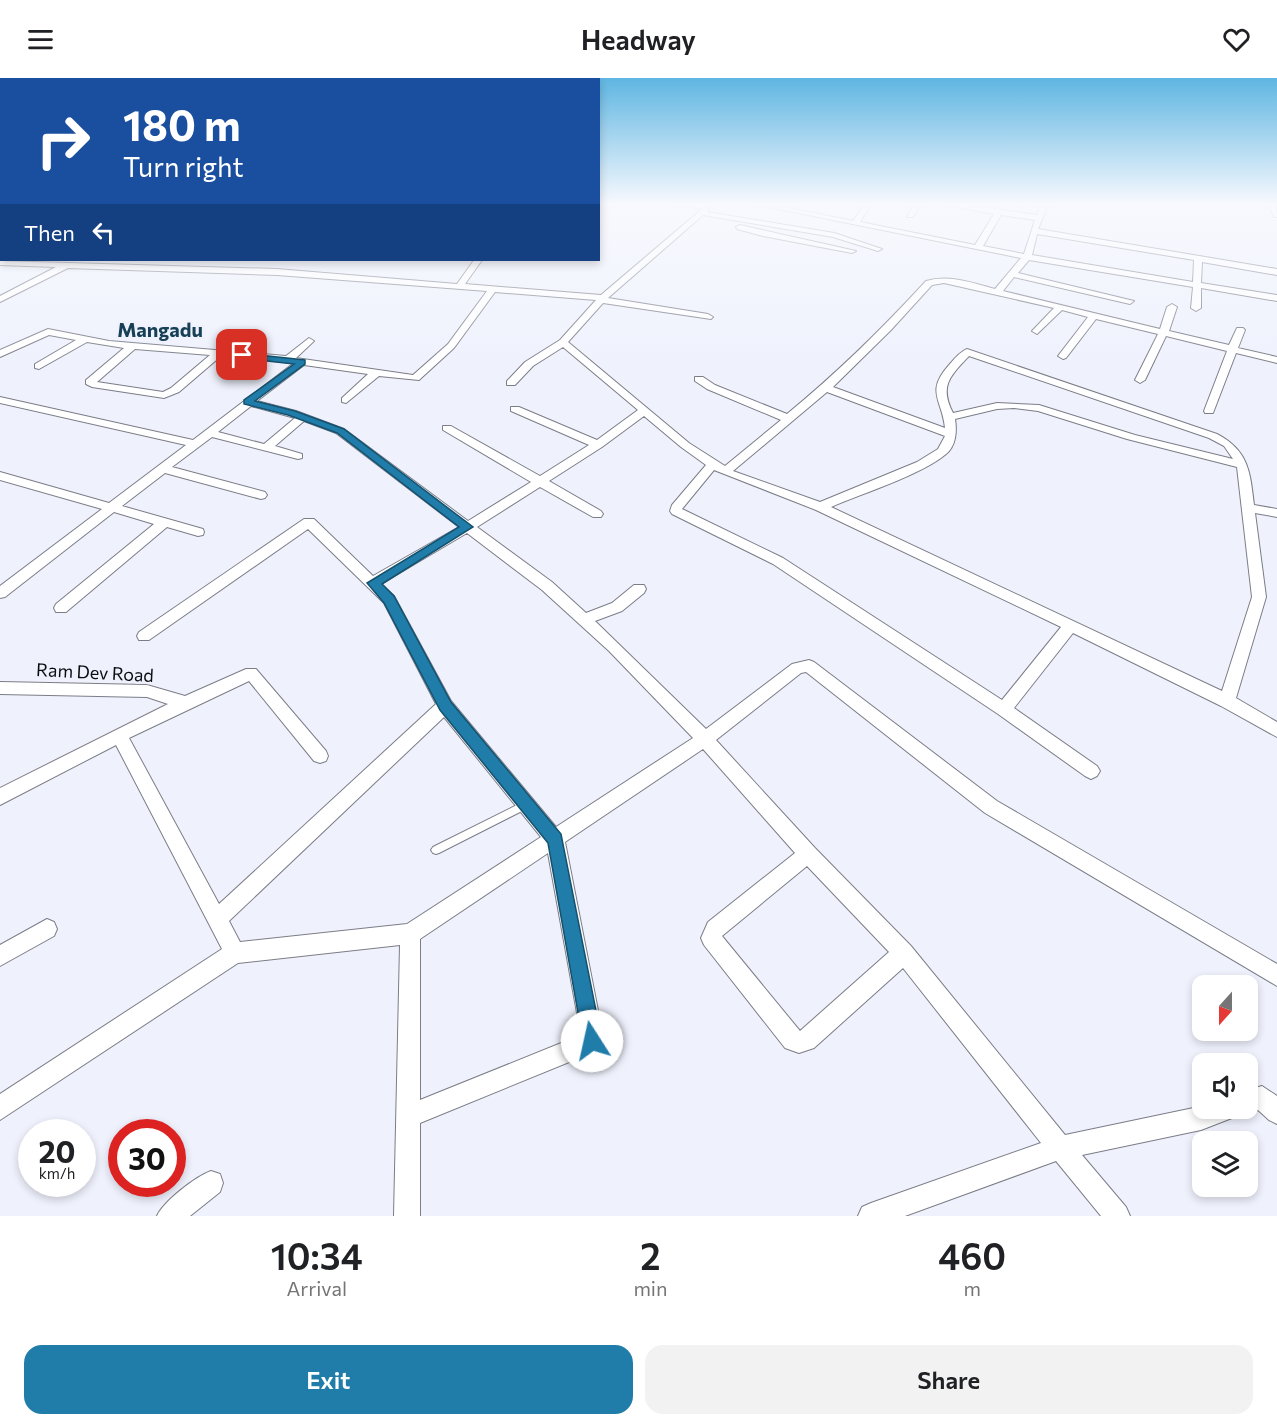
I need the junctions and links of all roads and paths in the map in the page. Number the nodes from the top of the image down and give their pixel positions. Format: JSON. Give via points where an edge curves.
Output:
{"nodes":[{"id":1,"x":649,"y":258,"type":"edge"},
{"id":2,"x":1026,"y":258,"type":"edge"},
{"id":3,"x":1034,"y":258,"type":"edge"},
{"id":4,"x":1198,"y":258,"type":"joint"},
{"id":5,"x":36,"y":261,"type":"edge"},
{"id":6,"x":477,"y":261,"type":"edge"},
{"id":7,"x":71,"y":262,"type":"edge"},
{"id":8,"x":1277,"y":272,"type":"edge"},
{"id":9,"x":1012,"y":274,"type":"junction"},
{"id":10,"x":1197,"y":285,"type":"junction"},
{"id":11,"x":460,"y":286,"type":"junction"},
{"id":12,"x":493,"y":289,"type":"junction"},
{"id":13,"x":997,"y":292,"type":"junction"},
{"id":14,"x":1277,"y":298,"type":"edge"},
{"id":15,"x":0,"y":299,"type":"edge"},
{"id":16,"x":602,"y":299,"type":"junction"},
{"id":17,"x":1130,"y":301,"type":"dead end"},
{"id":18,"x":1060,"y":307,"type":"junction"},
{"id":19,"x":1172,"y":307,"type":"dead end"},
{"id":20,"x":1196,"y":308,"type":"dead end"},
{"id":21,"x":1094,"y":315,"type":"junction"},
{"id":22,"x":708,"y":317,"type":"dead end"},
{"id":23,"x":1240,"y":330,"type":"dead end"},
{"id":24,"x":1037,"y":331,"type":"dead end"},
{"id":25,"x":1164,"y":331,"type":"junction"},
{"id":26,"x":84,"y":340,"type":"junction"},
{"id":27,"x":309,"y":341,"type":"dead end"},
{"id":28,"x":563,"y":342,"type":"junction"},
{"id":29,"x":133,"y":346,"type":"junction"},
{"id":30,"x":1232,"y":348,"type":"junction"},
{"id":31,"x":219,"y":353,"type":"junction"},
{"id":32,"x":0,"y":354,"type":"edge"},
{"id":33,"x":1063,"y":356,"type":"dead end"},
{"id":34,"x":288,"y":359,"type":"junction"},
{"id":35,"x":1277,"y":360,"type":"edge"},
{"id":36,"x":302,"y":362,"type":"junction"},
{"id":37,"x":39,"y":366,"type":"dead end"},
{"id":38,"x":376,"y":373,"type":"junction"},
{"id":39,"x":699,"y":379,"type":"dead end"},
{"id":40,"x":1140,"y":380,"type":"dead end"},
{"id":41,"x":511,"y":383,"type":"dead end"},
{"id":42,"x":826,"y":388,"type":"junction"},
{"id":43,"x":346,"y":400,"type":"dead end"},
{"id":44,"x":247,"y":402,"type":"junction"},
{"id":45,"x":2,"y":403,"type":"edge"},
{"id":46,"x":514,"y":409,"type":"dead end"},
{"id":47,"x":645,"y":410,"type":"junction"},
{"id":48,"x":1209,"y":411,"type":"dead end"},
{"id":49,"x":302,"y":417,"type":"junction"},
{"id":50,"x":951,"y":417,"type":"junction"},
{"id":51,"x":789,"y":419,"type":"junction"},
{"id":52,"x":447,"y":428,"type":"dead end"},
{"id":53,"x":211,"y":433,"type":"junction"},
{"id":54,"x":951,"y":434,"type":"junction"},
{"id":55,"x":196,"y":444,"type":"junction"},
{"id":56,"x":598,"y":445,"type":"junction"},
{"id":57,"x":266,"y":448,"type":"junction"},
{"id":58,"x":298,"y":456,"type":"dead end"},
{"id":59,"x":1243,"y":465,"type":"junction"},
{"id":60,"x":162,"y":468,"type":"junction"},
{"id":61,"x":719,"y":468,"type":"junction"},
{"id":62,"x":0,"y":476,"type":"edge"},
{"id":63,"x":542,"y":481,"type":"junction"},
{"id":64,"x":261,"y":495,"type":"dead end"},
{"id":65,"x":113,"y":506,"type":"junction"},
{"id":66,"x":820,"y":507,"type":"junction"},
{"id":67,"x":1249,"y":508,"type":"junction"},
{"id":68,"x":1277,"y":513,"type":"edge"},
{"id":69,"x":597,"y":514,"type":"dead end"},
{"id":70,"x":165,"y":522,"type":"junction"},
{"id":71,"x":468,"y":527,"type":"junction"},
{"id":72,"x":198,"y":532,"type":"dead end"},
{"id":73,"x":373,"y":583,"type":"junction"},
{"id":74,"x":639,"y":589,"type":"dead end"},
{"id":75,"x":1,"y":592,"type":"edge"},
{"id":76,"x":61,"y":608,"type":"dead end"},
{"id":77,"x":584,"y":620,"type":"junction"},
{"id":78,"x":1071,"y":625,"type":"junction"},
{"id":79,"x":144,"y":636,"type":"dead end"},
{"id":80,"x":0,"y":688,"type":"edge"},
{"id":81,"x":1227,"y":701,"type":"junction"},
{"id":82,"x":186,"y":702,"type":"junction"},
{"id":83,"x":446,"y":706,"type":"junction"},
{"id":84,"x":1004,"y":709,"type":"junction"},
{"id":85,"x":1277,"y":730,"type":"edge"},
{"id":86,"x":119,"y":735,"type":"junction"},
{"id":87,"x":705,"y":739,"type":"junction"},
{"id":88,"x":320,"y":756,"type":"dead end"},
{"id":89,"x":1091,"y":771,"type":"dead end"},
{"id":90,"x":0,"y":797,"type":"edge"},
{"id":91,"x":526,"y":804,"type":"junction"},
{"id":92,"x":555,"y":840,"type":"junction"},
{"id":93,"x":436,"y":850,"type":"dead end"},
{"id":94,"x":808,"y":854,"type":"junction"},
{"id":95,"x":217,"y":918,"type":"junction"},
{"id":96,"x":47,"y":929,"type":"dead end"},
{"id":97,"x":410,"y":934,"type":"junction"},
{"id":98,"x":235,"y":953,"type":"junction"},
{"id":99,"x":904,"y":953,"type":"junction"},
{"id":100,"x":0,"y":956,"type":"edge"},
{"id":101,"x":1277,"y":976,"type":"edge"},
{"id":102,"x":0,"y":1108,"type":"edge"},
{"id":103,"x":409,"y":1116,"type":"junction"},
{"id":104,"x":1196,"y":1119,"type":"edge"},
{"id":105,"x":1060,"y":1148,"type":"junction"},
{"id":106,"x":211,"y":1183,"type":"dead end"},
{"id":107,"x":170,"y":1216,"type":"edge"},
{"id":108,"x":407,"y":1216,"type":"edge"},
{"id":109,"x":872,"y":1216,"type":"edge"},
{"id":110,"x":1117,"y":1216,"type":"edge"}],
"edges":[{"from":1,"to":16,"type":"street"},
{"from":2,"to":9,"type":"street"},
{"from":3,"to":10,"type":"street"},
{"from":4,"to":8,"type":"street"},
{"from":4,"to":10,"type":"street"},
{"from":5,"to":7,"type":"street"},
{"from":6,"to":11,"type":"street"},
{"from":7,"to":11,"type":"street","via":[[281,269]]},
{"from":7,"to":15,"type":"street"},
{"from":9,"to":13,"type":"street"},
{"from":9,"to":17,"type":"street"},
{"from":10,"to":14,"type":"street"},
{"from":10,"to":20,"type":"street"},
{"from":11,"to":12,"type":"street"},
{"from":12,"to":16,"type":"street"},
{"from":12,"to":38,"type":"street","via":[[451,346],[415,378]]},
{"from":13,"to":18,"type":"street"},
{"from":13,"to":42,"type":"street","via":[[948,281],[929,283]]},
{"from":16,"to":22,"type":"street"},
{"from":16,"to":28,"type":"street"},
{"from":18,"to":21,"type":"street"},
{"from":18,"to":24,"type":"street"},
{"from":19,"to":25,"type":"street"},
{"from":21,"to":25,"type":"street"},
{"from":21,"to":33,"type":"street"},
{"from":23,"to":30,"type":"street"},
{"from":25,"to":30,"type":"street"},
{"from":25,"to":40,"type":"street"},
{"from":26,"to":29,"type":"street"},
{"from":26,"to":32,"type":"street","via":[[42,333]]},
{"from":26,"to":37,"type":"street"},
{"from":27,"to":34,"type":"street"},
{"from":28,"to":41,"type":"street","via":[[530,364]]},
{"from":28,"to":47,"type":"street"},
{"from":29,"to":31,"type":"street"},
{"from":29,"to":31,"type":"street","via":[[90,382],[171,393]]},
{"from":30,"to":35,"type":"street"},
{"from":30,"to":48,"type":"street"},
{"from":31,"to":34,"type":"street"},
{"from":34,"to":36,"type":"street"},
{"from":36,"to":38,"type":"street"},
{"from":36,"to":44,"type":"street"},
{"from":38,"to":43,"type":"street"},
{"from":39,"to":51,"type":"street"},
{"from":42,"to":51,"type":"street"},
{"from":42,"to":54,"type":"street"},
{"from":44,"to":49,"type":"street"},
{"from":44,"to":53,"type":"street"},
{"from":45,"to":55,"type":"street"},
{"from":46,"to":56,"type":"street"},
{"from":47,"to":56,"type":"street"},
{"from":47,"to":61,"type":"street"},
{"from":49,"to":57,"type":"street"},
{"from":49,"to":71,"type":"street","via":[[340,431]]},
{"from":50,"to":54,"type":"street"},
{"from":50,"to":59,"type":"street","via":[[997,406],[1039,408]]},
{"from":50,"to":59,"type":"street","via":[[940,396],[942,380],[966,352],[1213,436],[1228,444]]},
{"from":51,"to":61,"type":"street"},
{"from":52,"to":63,"type":"street"},
{"from":53,"to":55,"type":"street"},
{"from":53,"to":57,"type":"street"},
{"from":54,"to":66,"type":"street","via":[[943,451],[921,465]]},
{"from":55,"to":60,"type":"street"},
{"from":56,"to":63,"type":"street"},
{"from":57,"to":58,"type":"street"},
{"from":59,"to":67,"type":"street"},
{"from":60,"to":64,"type":"street"},
{"from":60,"to":65,"type":"street"},
{"from":61,"to":66,"type":"street"},
{"from":61,"to":84,"type":"street","via":[[676,511],[778,561]]},
{"from":62,"to":65,"type":"street"},
{"from":63,"to":69,"type":"street"},
{"from":63,"to":71,"type":"street"},
{"from":65,"to":70,"type":"street"},
{"from":65,"to":75,"type":"street"},
{"from":66,"to":78,"type":"street"},
{"from":67,"to":68,"type":"street"},
{"from":67,"to":81,"type":"street","via":[[1259,597]]},
{"from":70,"to":72,"type":"street"},
{"from":70,"to":76,"type":"street"},
{"from":71,"to":73,"type":"street"},
{"from":71,"to":77,"type":"street","via":[[547,586]]},
{"from":73,"to":79,"type":"street","via":[[309,522]]},
{"from":73,"to":83,"type":"street","via":[[389,600]]},
{"from":74,"to":77,"type":"street","via":[[617,608]]},
{"from":77,"to":87,"type":"street"},
{"from":78,"to":81,"type":"street"},
{"from":78,"to":84,"type":"street"},
{"from":80,"to":82,"type":"street","name":"Ram Dev Road","via":[[147,691]]},
{"from":81,"to":85,"type":"street"},
{"from":82,"to":86,"type":"street"},
{"from":82,"to":88,"type":"street","via":[[251,673]]},
{"from":83,"to":91,"type":"street"},
{"from":83,"to":95,"type":"street"},
{"from":84,"to":89,"type":"street"},
{"from":86,"to":90,"type":"street"},
{"from":86,"to":95,"type":"street"},
{"from":87,"to":92,"type":"street"},
{"from":87,"to":94,"type":"street"},
{"from":87,"to":101,"type":"street","via":[[797,668],[809,666],[991,807]]},
{"from":91,"to":92,"type":"street"},
{"from":91,"to":93,"type":"lane"},
{"from":92,"to":97,"type":"street"},
{"from":92,"to":103,"type":"street","via":[[592,1041]]},
{"from":94,"to":99,"type":"street"},
{"from":94,"to":99,"type":"street","via":[[715,929],[711,938],[793,1040],[806,1040]]},
{"from":95,"to":98,"type":"street"},
{"from":96,"to":100,"type":"street"},
{"from":97,"to":98,"type":"street"},
{"from":97,"to":103,"type":"street"},
{"from":98,"to":102,"type":"street"},
{"from":99,"to":105,"type":"street"},
{"from":103,"to":108,"type":"street"},
{"from":104,"to":105,"type":"street"},
{"from":105,"to":109,"type":"street"},
{"from":105,"to":110,"type":"street"},
{"from":106,"to":107,"type":"street"}]}
